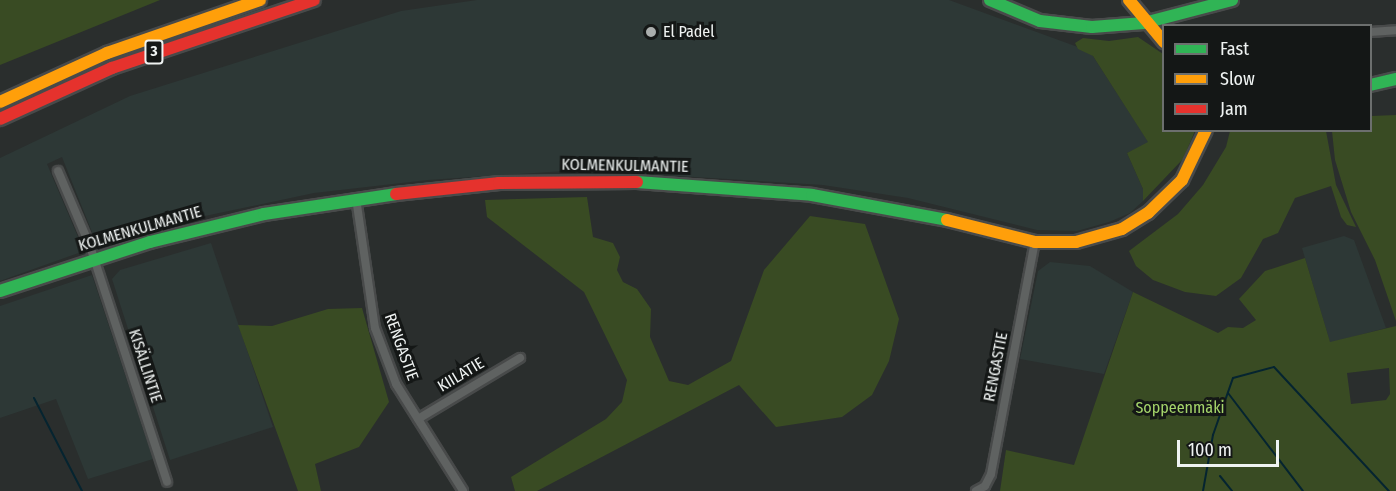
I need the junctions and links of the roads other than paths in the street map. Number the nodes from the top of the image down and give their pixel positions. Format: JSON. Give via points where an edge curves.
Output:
{"nodes":[{"id":1,"x":260,"y":0,"type":"edge"},
{"id":2,"x":314,"y":0,"type":"edge"},
{"id":3,"x":990,"y":0,"type":"edge"},
{"id":4,"x":1129,"y":0,"type":"edge"},
{"id":5,"x":1232,"y":0,"type":"edge"},
{"id":6,"x":1144,"y":23,"type":"junction"},
{"id":7,"x":1396,"y":30,"type":"edge"},
{"id":8,"x":1372,"y":32,"type":"edge"},
{"id":9,"x":1162,"y":40,"type":"edge"},
{"id":10,"x":1396,"y":79,"type":"edge"},
{"id":11,"x":1372,"y":86,"type":"edge"},
{"id":12,"x":0,"y":102,"type":"edge"},
{"id":13,"x":0,"y":119,"type":"edge"},
{"id":14,"x":1205,"y":132,"type":"edge"},
{"id":15,"x":58,"y":171,"type":"dead end"},
{"id":16,"x":356,"y":198,"type":"junction"},
{"id":17,"x":1035,"y":242,"type":"junction"},
{"id":18,"x":94,"y":259,"type":"junction"},
{"id":19,"x":0,"y":291,"type":"edge"},
{"id":20,"x":520,"y":358,"type":"dead end"},
{"id":21,"x":418,"y":418,"type":"junction"},
{"id":22,"x":167,"y":482,"type":"dead end"},
{"id":23,"x":463,"y":491,"type":"edge"},
{"id":24,"x":976,"y":491,"type":"edge"}],
"edges":[{"from":1,"to":12,"type":"main road","number":"3","via":[[107,53]]},
{"from":2,"to":13,"type":"main road","number":"3","via":[[112,68]]},
{"from":3,"to":6,"type":"main road","via":[[1054,24],[1092,27]]},
{"from":4,"to":6,"type":"main road"},
{"from":5,"to":6,"type":"main road"},
{"from":6,"to":9,"type":"main road"},
{"from":7,"to":8,"type":"street"},
{"from":10,"to":11,"type":"main road"},
{"from":14,"to":17,"type":"main road","name":"KOLMENKULMANTIE","via":[[1182,180],[1136,222],[1090,239]]},
{"from":15,"to":18,"type":"street","name":"KISÄLLINTIE"},
{"from":16,"to":17,"type":"main road","name":"KOLMENKULMANTIE","via":[[541,181],[701,185],[884,205]]},
{"from":16,"to":18,"type":"main road","name":"KOLMENKULMANTIE","via":[[200,228]]},
{"from":16,"to":21,"type":"street","name":"RENGASTIE","via":[[375,328],[396,384]]},
{"from":17,"to":24,"type":"street","name":"RENGASTIE","via":[[991,474],[985,486]]},
{"from":18,"to":19,"type":"main road","name":"KOLMENKULMANTIE"},
{"from":18,"to":22,"type":"street","name":"KISÄLLINTIE"},
{"from":20,"to":21,"type":"street","name":"KIILATIE"},
{"from":21,"to":23,"type":"street","name":"RENGASTIE"}]}
